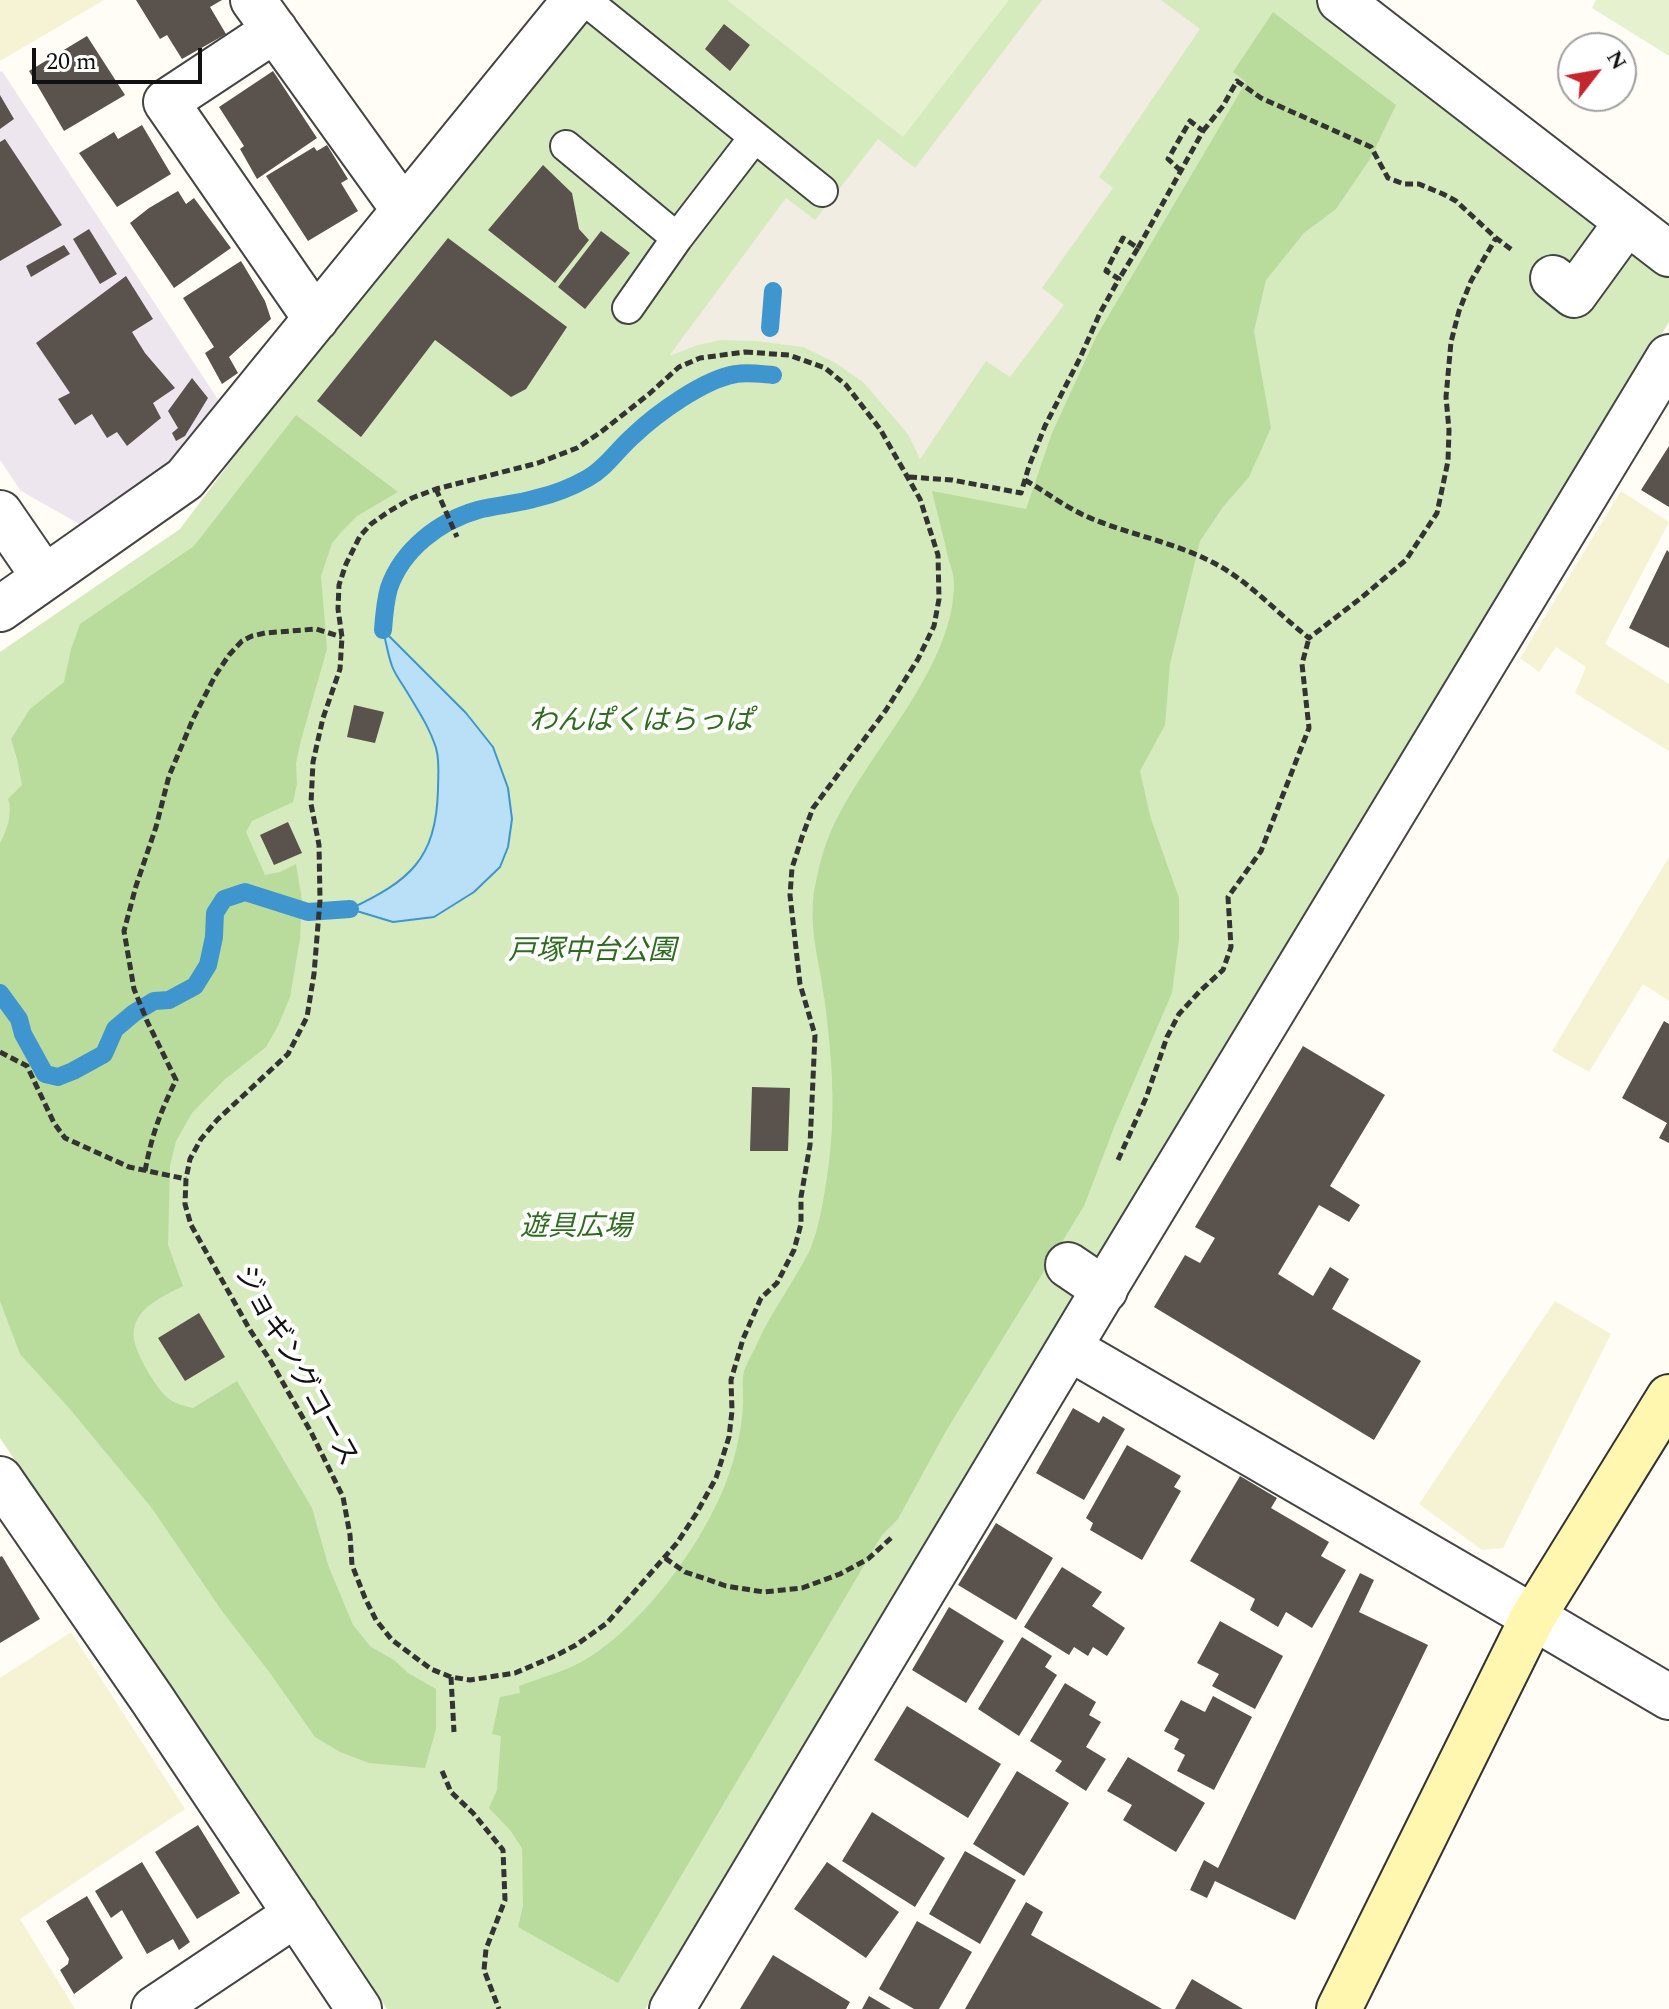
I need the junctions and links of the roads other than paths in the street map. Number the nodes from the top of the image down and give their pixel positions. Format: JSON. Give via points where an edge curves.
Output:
{"nodes":[{"id":1,"x":575,"y":0,"type":"edge"},
{"id":2,"x":585,"y":0,"type":"edge"},
{"id":3,"x":1340,"y":0,"type":"edge"},
{"id":4,"x":264,"y":15,"type":"edge"},
{"id":5,"x":754,"y":138,"type":"junction"},
{"id":6,"x":566,"y":146,"type":"dead end"},
{"id":7,"x":822,"y":191,"type":"dead end"},
{"id":8,"x":404,"y":210,"type":"junction"},
{"id":9,"x":1627,"y":222,"type":"junction"},
{"id":10,"x":677,"y":238,"type":"junction"},
{"id":11,"x":1669,"y":254,"type":"edge"},
{"id":12,"x":1553,"y":278,"type":"dead end"},
{"id":13,"x":628,"y":308,"type":"dead end"},
{"id":14,"x":316,"y":319,"type":"junction"},
{"id":15,"x":1669,"y":357,"type":"edge"},
{"id":16,"x":0,"y":513,"type":"edge"},
{"id":17,"x":44,"y":577,"type":"junction"},
{"id":18,"x":0,"y":609,"type":"edge"},
{"id":19,"x":1068,"y":1265,"type":"dead end"},
{"id":20,"x":1105,"y":1290,"type":"junction"},
{"id":21,"x":1069,"y":1348,"type":"junction"},
{"id":22,"x":1669,"y":1397,"type":"edge"},
{"id":23,"x":0,"y":1479,"type":"edge"},
{"id":24,"x":1533,"y":1617,"type":"junction"},
{"id":25,"x":1669,"y":1697,"type":"edge"},
{"id":26,"x":296,"y":1914,"type":"junction"},
{"id":27,"x":154,"y":2009,"type":"edge"},
{"id":28,"x":359,"y":2009,"type":"edge"},
{"id":29,"x":672,"y":2009,"type":"edge"},
{"id":30,"x":1339,"y":2009,"type":"edge"}],
"edges":[{"from":1,"to":8,"type":"street"},
{"from":2,"to":5,"type":"lane"},
{"from":3,"to":9,"type":"street"},
{"from":4,"to":8,"type":"street"},
{"from":4,"to":14,"type":"street","via":[[166,102]]},
{"from":5,"to":7,"type":"lane"},
{"from":5,"to":10,"type":"lane"},
{"from":6,"to":10,"type":"lane"},
{"from":8,"to":14,"type":"street"},
{"from":9,"to":11,"type":"street"},
{"from":9,"to":12,"type":"street","via":[[1574,295]]},
{"from":10,"to":13,"type":"lane"},
{"from":14,"to":17,"type":"street","via":[[185,479]]},
{"from":15,"to":20,"type":"street"},
{"from":16,"to":17,"type":"street"},
{"from":17,"to":18,"type":"street"},
{"from":19,"to":20,"type":"street"},
{"from":20,"to":21,"type":"street"},
{"from":21,"to":24,"type":"street"},
{"from":21,"to":29,"type":"street"},
{"from":22,"to":24,"type":"main road"},
{"from":23,"to":26,"type":"street"},
{"from":24,"to":25,"type":"street"},
{"from":24,"to":30,"type":"main road"},
{"from":26,"to":27,"type":"street"},
{"from":26,"to":28,"type":"street"}]}
